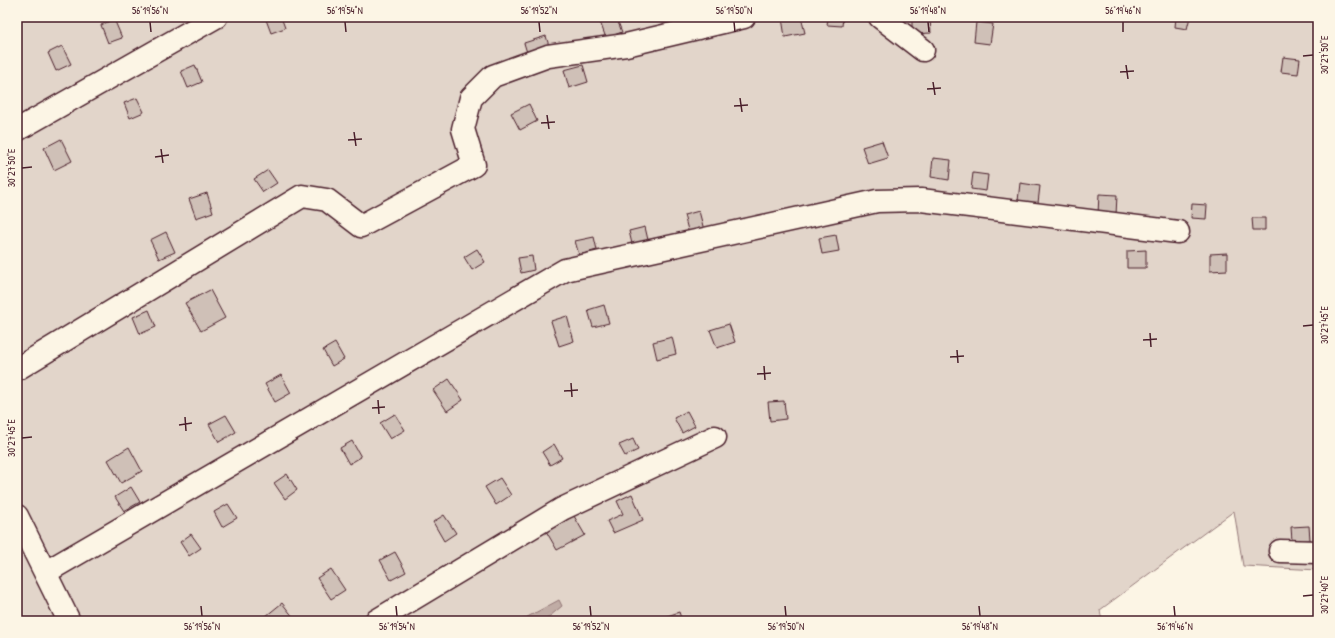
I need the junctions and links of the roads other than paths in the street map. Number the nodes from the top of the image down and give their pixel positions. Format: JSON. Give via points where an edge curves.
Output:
{"nodes":[{"id":1,"x":216,"y":17,"type":"edge"},
{"id":2,"x":744,"y":17,"type":"edge"},
{"id":3,"x":880,"y":17,"type":"edge"},
{"id":4,"x":923,"y":50,"type":"dead end"},
{"id":5,"x":17,"y":130,"type":"edge"},
{"id":6,"x":1178,"y":232,"type":"dead end"},
{"id":7,"x":17,"y":369,"type":"edge"},
{"id":8,"x":715,"y":437,"type":"dead end"},
{"id":9,"x":17,"y":516,"type":"edge"},
{"id":10,"x":1280,"y":551,"type":"dead end"},
{"id":11,"x":1318,"y":552,"type":"edge"},
{"id":12,"x":46,"y":572,"type":"junction"},
{"id":13,"x":69,"y":621,"type":"edge"},
{"id":14,"x":376,"y":621,"type":"edge"}],
"edges":[{"from":1,"to":5,"type":"street"},
{"from":2,"to":7,"type":"street","via":[[626,45],[548,56],[493,76],[471,98],[463,129],[474,164],[361,226],[327,200],[302,196]]},
{"from":3,"to":4,"type":"street"},
{"from":6,"to":12,"type":"street","via":[[921,200],[877,201],[565,270]]},
{"from":8,"to":14,"type":"street","via":[[562,509]]},
{"from":9,"to":12,"type":"street"},
{"from":10,"to":11,"type":"street"},
{"from":12,"to":13,"type":"street"}]}
